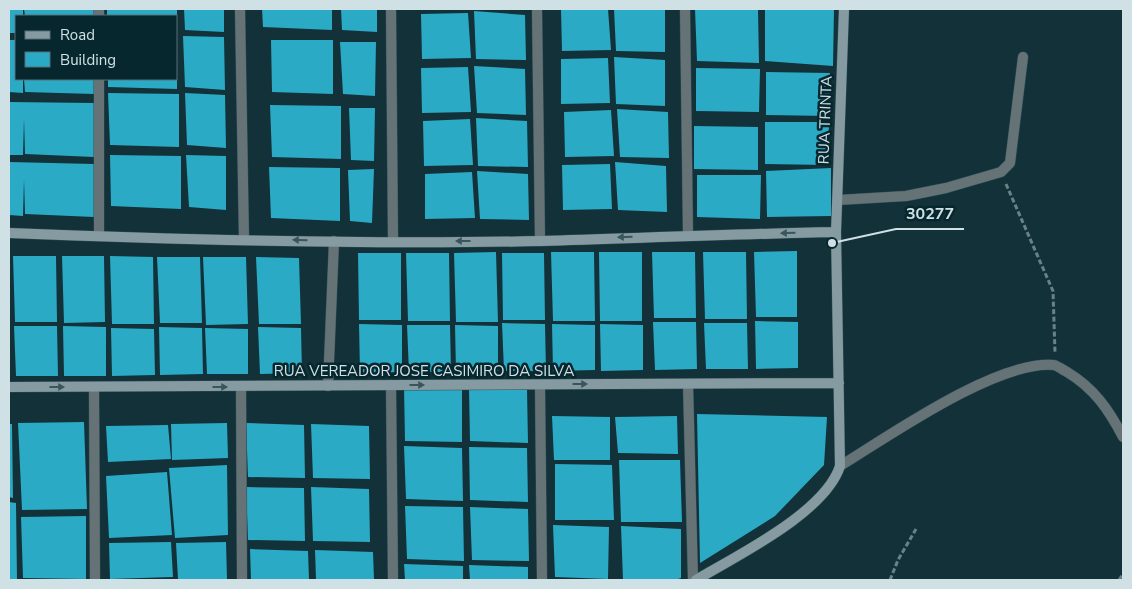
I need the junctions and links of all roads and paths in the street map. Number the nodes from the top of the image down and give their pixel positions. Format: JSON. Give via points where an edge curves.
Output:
{"nodes":[{"id":1,"x":240,"y":9,"type":"edge"},
{"id":2,"x":391,"y":9,"type":"edge"},
{"id":3,"x":537,"y":9,"type":"edge"},
{"id":4,"x":685,"y":9,"type":"edge"},
{"id":5,"x":844,"y":9,"type":"edge"},
{"id":6,"x":1023,"y":56,"type":"dead end"},
{"id":7,"x":99,"y":80,"type":"edge"},
{"id":8,"x":1001,"y":172,"type":"junction"},
{"id":9,"x":838,"y":200,"type":"junction"},
{"id":10,"x":836,"y":232,"type":"junction"},
{"id":11,"x":9,"y":233,"type":"edge"},
{"id":12,"x":688,"y":234,"type":"junction"},
{"id":13,"x":99,"y":236,"type":"junction"},
{"id":14,"x":244,"y":240,"type":"junction"},
{"id":15,"x":334,"y":240,"type":"junction"},
{"id":16,"x":393,"y":241,"type":"junction"},
{"id":17,"x":540,"y":241,"type":"junction"},
{"id":18,"x":1056,"y":365,"type":"junction"},
{"id":19,"x":839,"y":383,"type":"junction"},
{"id":20,"x":540,"y":384,"type":"junction"},
{"id":21,"x":688,"y":384,"type":"junction"},
{"id":22,"x":391,"y":385,"type":"junction"},
{"id":23,"x":94,"y":386,"type":"junction"},
{"id":24,"x":328,"y":386,"type":"junction"},
{"id":25,"x":9,"y":387,"type":"edge"},
{"id":26,"x":241,"y":387,"type":"junction"},
{"id":27,"x":1123,"y":437,"type":"edge"},
{"id":28,"x":840,"y":466,"type":"junction"},
{"id":29,"x":916,"y":528,"type":"dead end"},
{"id":30,"x":1123,"y":574,"type":"edge"},
{"id":31,"x":95,"y":580,"type":"edge"},
{"id":32,"x":242,"y":580,"type":"edge"},
{"id":33,"x":393,"y":580,"type":"edge"},
{"id":34,"x":542,"y":580,"type":"edge"},
{"id":35,"x":694,"y":580,"type":"edge"},
{"id":36,"x":890,"y":580,"type":"edge"},
{"id":37,"x":1118,"y":580,"type":"edge"}],
"edges":[{"from":1,"to":14,"type":"street"},
{"from":2,"to":16,"type":"street"},
{"from":3,"to":17,"type":"street"},
{"from":4,"to":12,"type":"street"},
{"from":5,"to":9,"type":"street","name":"RUA TRINTA"},
{"from":6,"to":8,"type":"street","via":[[1010,163]]},
{"from":7,"to":13,"type":"street"},
{"from":8,"to":9,"type":"street","via":[[906,196]]},
{"from":8,"to":18,"type":"path","via":[[1053,291]]},
{"from":9,"to":10,"type":"street","name":"RUA TRINTA"},
{"from":10,"to":12,"type":"street","one_way":true},
{"from":10,"to":19,"type":"street","name":"RUA TRINTA"},
{"from":11,"to":13,"type":"street"},
{"from":12,"to":17,"type":"street","one_way":true},
{"from":13,"to":14,"type":"street"},
{"from":15,"to":14,"type":"street","one_way":true},
{"from":15,"to":16,"type":"street"},
{"from":15,"to":24,"type":"street"},
{"from":17,"to":16,"type":"street","one_way":true},
{"from":18,"to":27,"type":"street","via":[[1090,388],[1104,403]]},
{"from":18,"to":28,"type":"street","via":[[1028,367],[958,394]]},
{"from":19,"to":21,"type":"street","name":"RUA VEREADOR JOSE CASIMIRO DA SILVA"},
{"from":19,"to":28,"type":"street","name":"RUA TRINTA"},
{"from":20,"to":21,"type":"street","name":"RUA VEREADOR JOSE CASIMIRO DA SILVA","one_way":true},
{"from":22,"to":20,"type":"street","name":"RUA VEREADOR JOSE CASIMIRO DA SILVA","one_way":true},
{"from":20,"to":34,"type":"street"},
{"from":21,"to":35,"type":"street"},
{"from":22,"to":24,"type":"street","name":"RUA VEREADOR JOSE CASIMIRO DA SILVA"},
{"from":22,"to":33,"type":"street"},
{"from":25,"to":23,"type":"street","name":"RUA VEREADOR JOSE CASIMIRO DA SILVA","one_way":true},
{"from":23,"to":26,"type":"street","name":"RUA VEREADOR JOSE CASIMIRO DA SILVA","one_way":true},
{"from":23,"to":31,"type":"street"},
{"from":24,"to":26,"type":"street","name":"RUA VEREADOR JOSE CASIMIRO DA SILVA"},
{"from":26,"to":32,"type":"street"},
{"from":28,"to":35,"type":"street","name":"RUA TRINTA","via":[[836,477],[815,502],[790,523]]},
{"from":29,"to":36,"type":"path"},
{"from":30,"to":37,"type":"path"}]}
